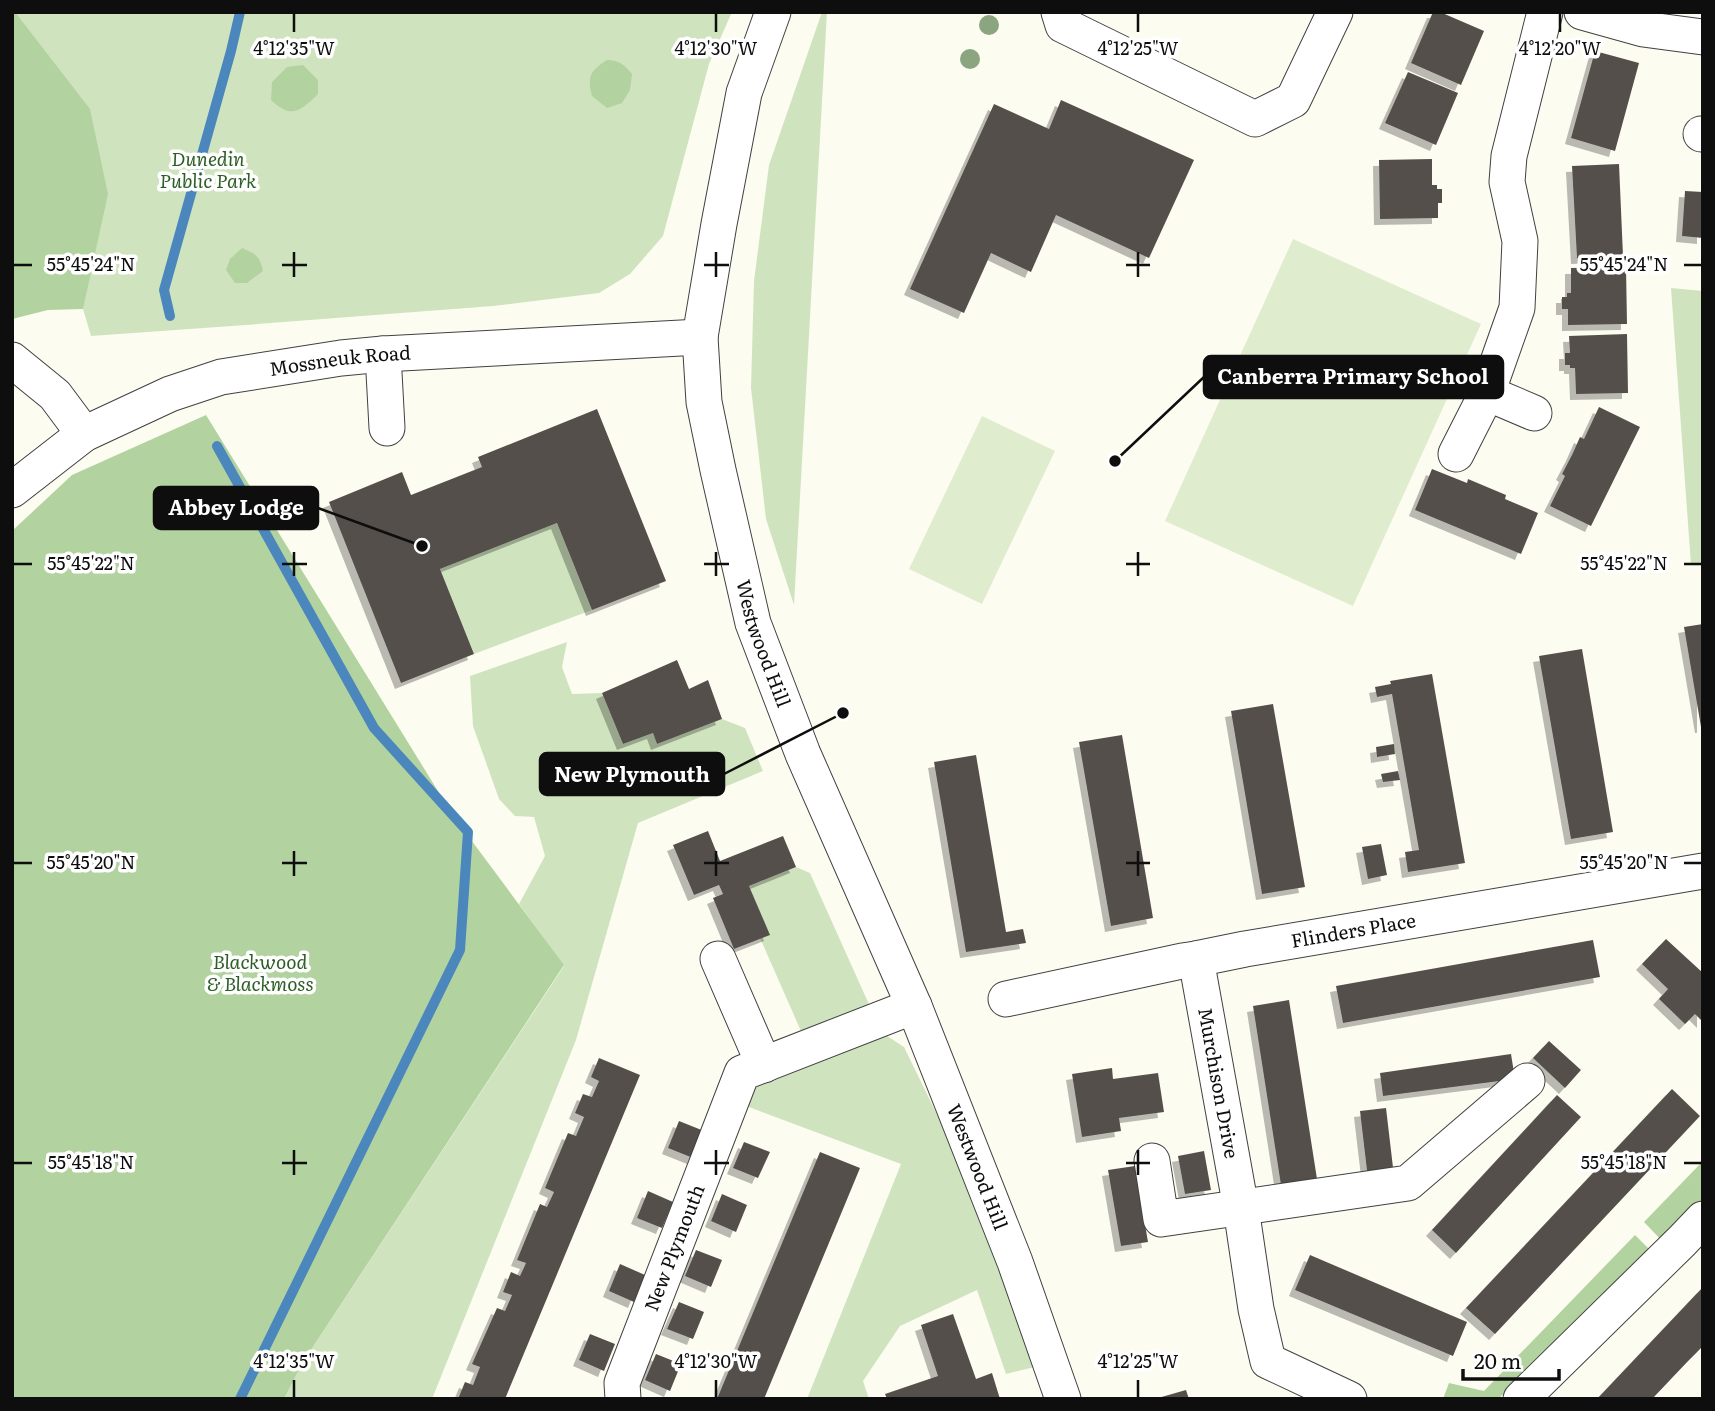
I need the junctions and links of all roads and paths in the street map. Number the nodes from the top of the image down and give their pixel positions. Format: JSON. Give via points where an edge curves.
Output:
{"nodes":[{"id":1,"x":773,"y":12,"type":"edge"},
{"id":2,"x":1059,"y":12,"type":"edge"},
{"id":3,"x":1335,"y":12,"type":"edge"},
{"id":4,"x":1545,"y":12,"type":"edge"},
{"id":5,"x":1582,"y":12,"type":"edge"},
{"id":6,"x":1703,"y":37,"type":"edge"},
{"id":7,"x":700,"y":337,"type":"junction"},
{"id":8,"x":383,"y":354,"type":"junction"},
{"id":9,"x":12,"y":359,"type":"edge"},
{"id":10,"x":1488,"y":393,"type":"junction"},
{"id":11,"x":1534,"y":413,"type":"dead end"},
{"id":12,"x":387,"y":428,"type":"dead end"},
{"id":13,"x":83,"y":434,"type":"junction"},
{"id":14,"x":1456,"y":454,"type":"dead end"},
{"id":15,"x":12,"y":490,"type":"edge"},
{"id":16,"x":1703,"y":871,"type":"edge"},
{"id":17,"x":719,"y":959,"type":"dead end"},
{"id":18,"x":1196,"y":960,"type":"junction"},
{"id":19,"x":1006,"y":999,"type":"dead end"},
{"id":20,"x":914,"y":1006,"type":"junction"},
{"id":21,"x":764,"y":1065,"type":"junction"},
{"id":22,"x":1527,"y":1081,"type":"dead end"},
{"id":23,"x":1152,"y":1161,"type":"dead end"},
{"id":24,"x":1241,"y":1208,"type":"junction"},
{"id":25,"x":1703,"y":1219,"type":"edge"},
{"id":26,"x":1334,"y":1396,"type":"edge"},
{"id":27,"x":623,"y":1399,"type":"edge"},
{"id":28,"x":1063,"y":1399,"type":"edge"},
{"id":29,"x":1521,"y":1399,"type":"edge"}],
"edges":[{"from":1,"to":7,"type":"street","name":"Westwood Hill","via":[[744,93]]},
{"from":2,"to":3,"type":"street","via":[[1063,25],[1255,118],[1293,100]]},
{"from":4,"to":10,"type":"street","via":[[1509,156],[1507,181],[1520,241],[1517,308]]},
{"from":5,"to":6,"type":"street","via":[[1643,29]]},
{"from":7,"to":8,"type":"street","name":"Mossneuk Road"},
{"from":7,"to":20,"type":"street","name":"Westwood Hill","via":[[704,402],[753,623],[803,754]]},
{"from":8,"to":12,"type":"street"},
{"from":8,"to":13,"type":"street","name":"Mossneuk Road","via":[[221,377],[170,394]]},
{"from":9,"to":13,"type":"street","via":[[59,399]]},
{"from":10,"to":11,"type":"street"},
{"from":10,"to":14,"type":"street"},
{"from":13,"to":15,"type":"street","name":"Mossneuk Road"},
{"from":16,"to":18,"type":"street","name":"Flinders Place"},
{"from":17,"to":21,"type":"street"},
{"from":18,"to":19,"type":"street","name":"Flinders Place"},
{"from":18,"to":24,"type":"street","name":"Murchison Drive"},
{"from":20,"to":21,"type":"street","name":"New Plymouth"},
{"from":20,"to":28,"type":"street","name":"Westwood Hill","via":[[1015,1262]]},
{"from":21,"to":27,"type":"street","name":"New Plymouth","via":[[742,1073],[622,1384]]},
{"from":22,"to":24,"type":"street","via":[[1408,1183]]},
{"from":23,"to":24,"type":"street","via":[[1161,1219]]},
{"from":24,"to":26,"type":"street","name":"Murchison Drive","via":[[1268,1361]]},
{"from":25,"to":29,"type":"street"}]}
